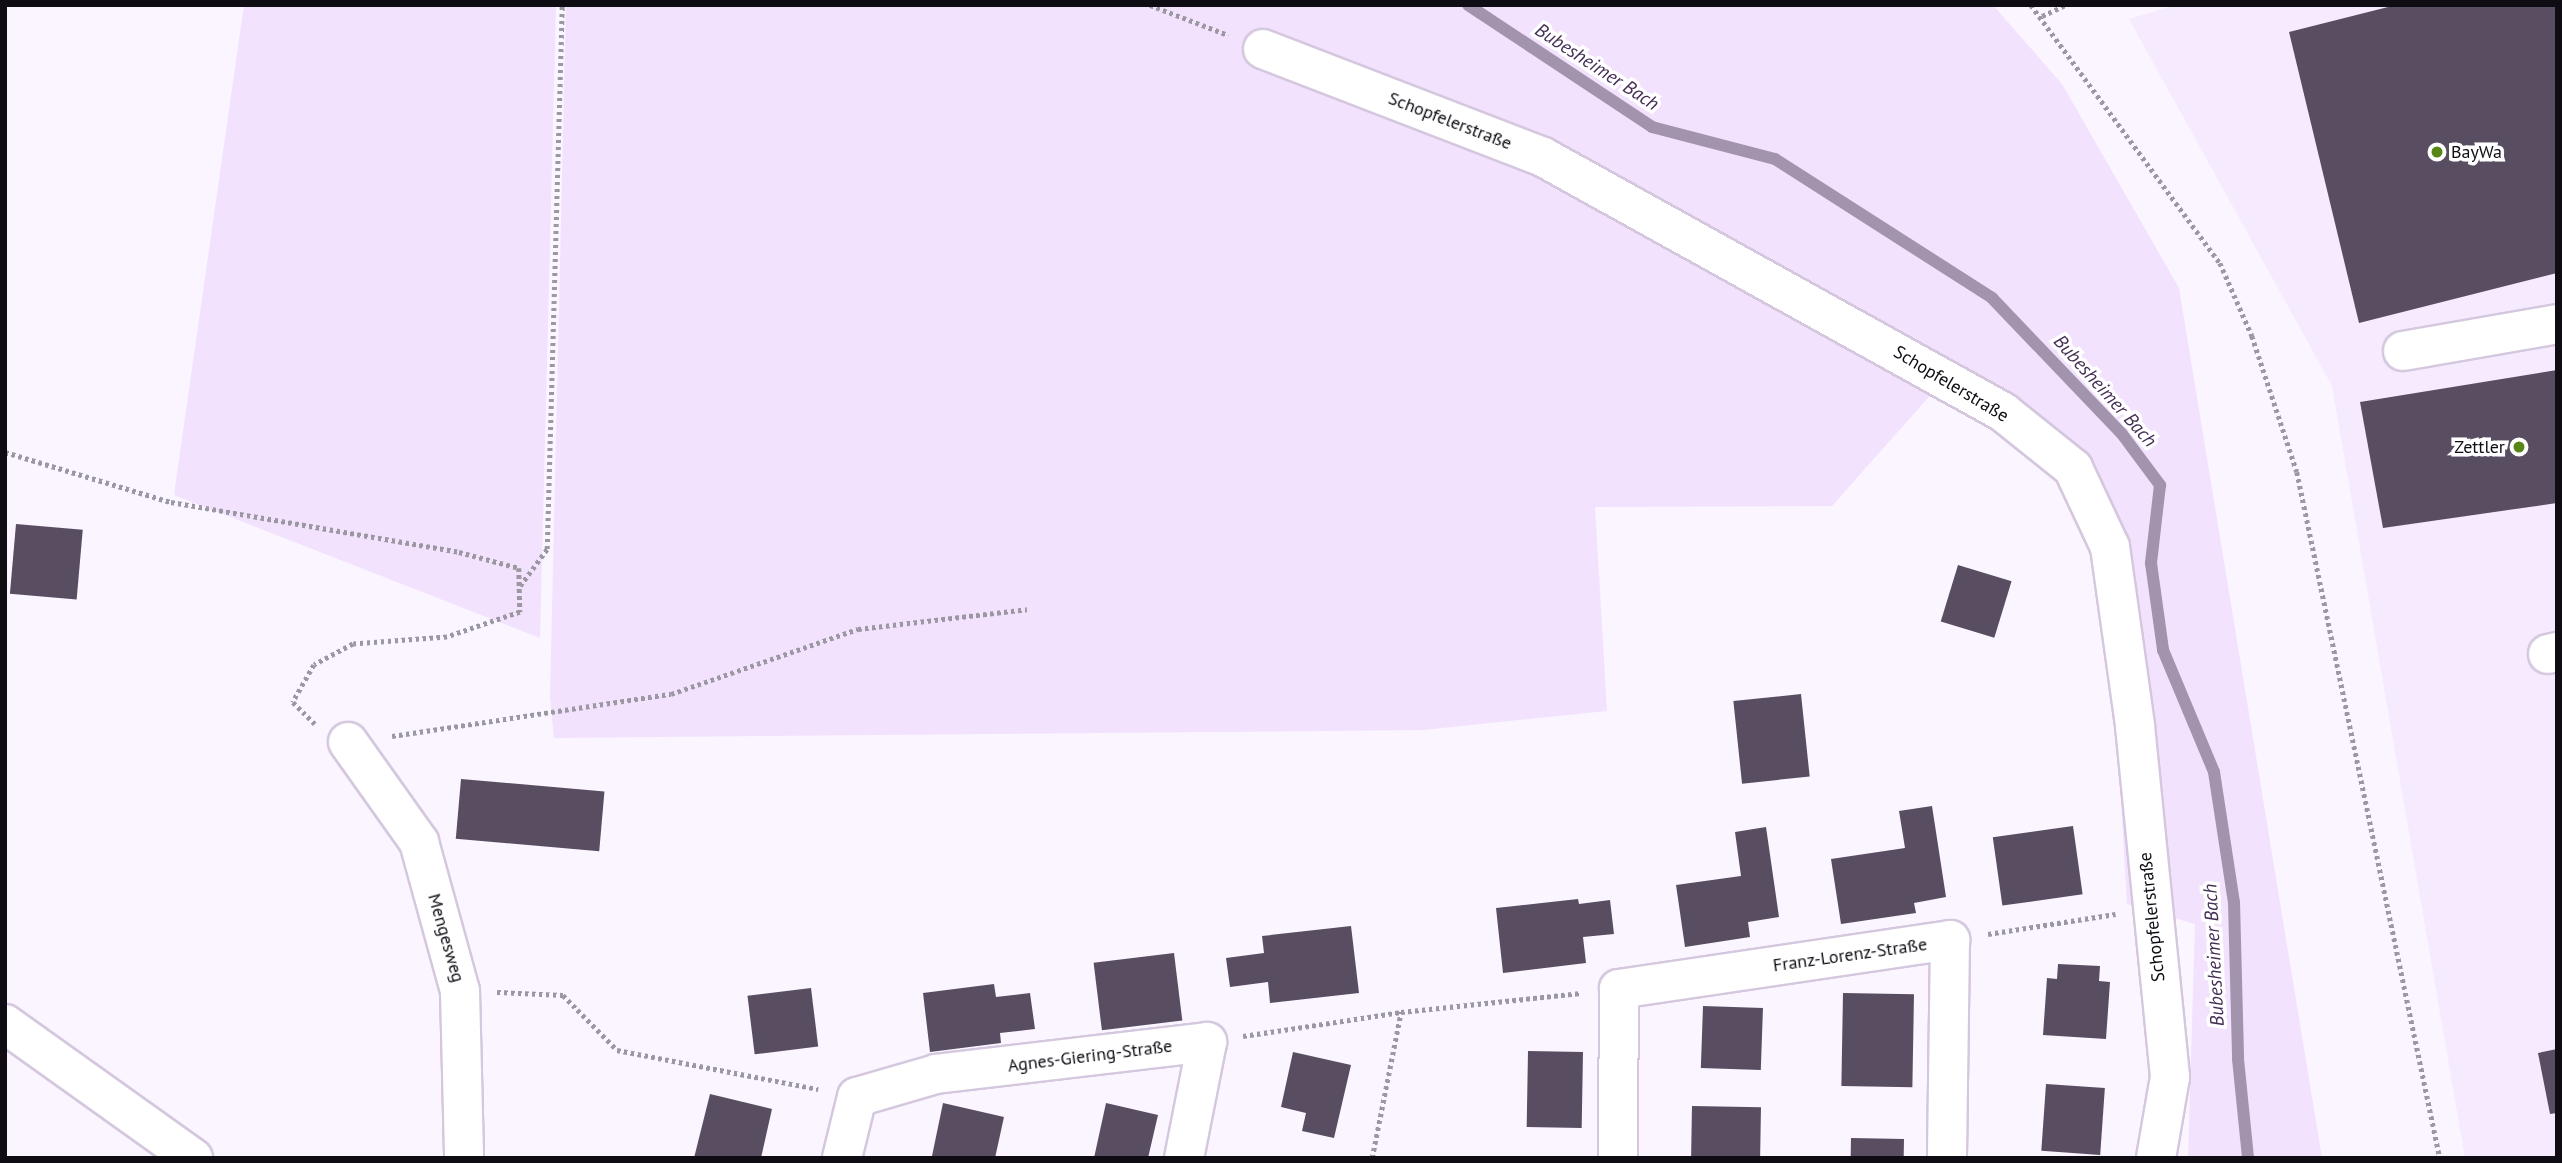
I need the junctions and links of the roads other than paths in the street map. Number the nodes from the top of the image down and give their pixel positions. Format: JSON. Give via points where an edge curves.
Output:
{"nodes":[{"id":1,"x":1263,"y":48,"type":"road end"},
{"id":2,"x":2557,"y":324,"type":"edge"},
{"id":3,"x":2403,"y":351,"type":"dead end"},
{"id":4,"x":348,"y":743,"type":"road end"},
{"id":5,"x":5,"y":1024,"type":"edge"},
{"id":6,"x":193,"y":1158,"type":"edge"},
{"id":7,"x":464,"y":1158,"type":"edge"},
{"id":8,"x":842,"y":1158,"type":"edge"},
{"id":9,"x":1184,"y":1158,"type":"edge"},
{"id":10,"x":1618,"y":1158,"type":"edge"},
{"id":11,"x":1947,"y":1158,"type":"edge"},
{"id":12,"x":2156,"y":1158,"type":"edge"}],
"edges":[{"from":1,"to":12,"type":"street","name":"Schopfelerstraße","via":[[1543,157],[2003,412],[2073,468],[2110,547],[2135,726],[2170,1077]]},
{"from":2,"to":3,"type":"street"},
{"from":4,"to":7,"type":"street","name":"Mengesweg","via":[[419,842],[460,991]]},
{"from":5,"to":6,"type":"street"},
{"from":8,"to":9,"type":"street","name":"Agnes-Giering-Straße","via":[[857,1097],[936,1074],[1207,1042]]},
{"from":10,"to":11,"type":"street","name":"Franz-Lorenz-Straße","via":[[1619,989],[1950,940]]}]}
